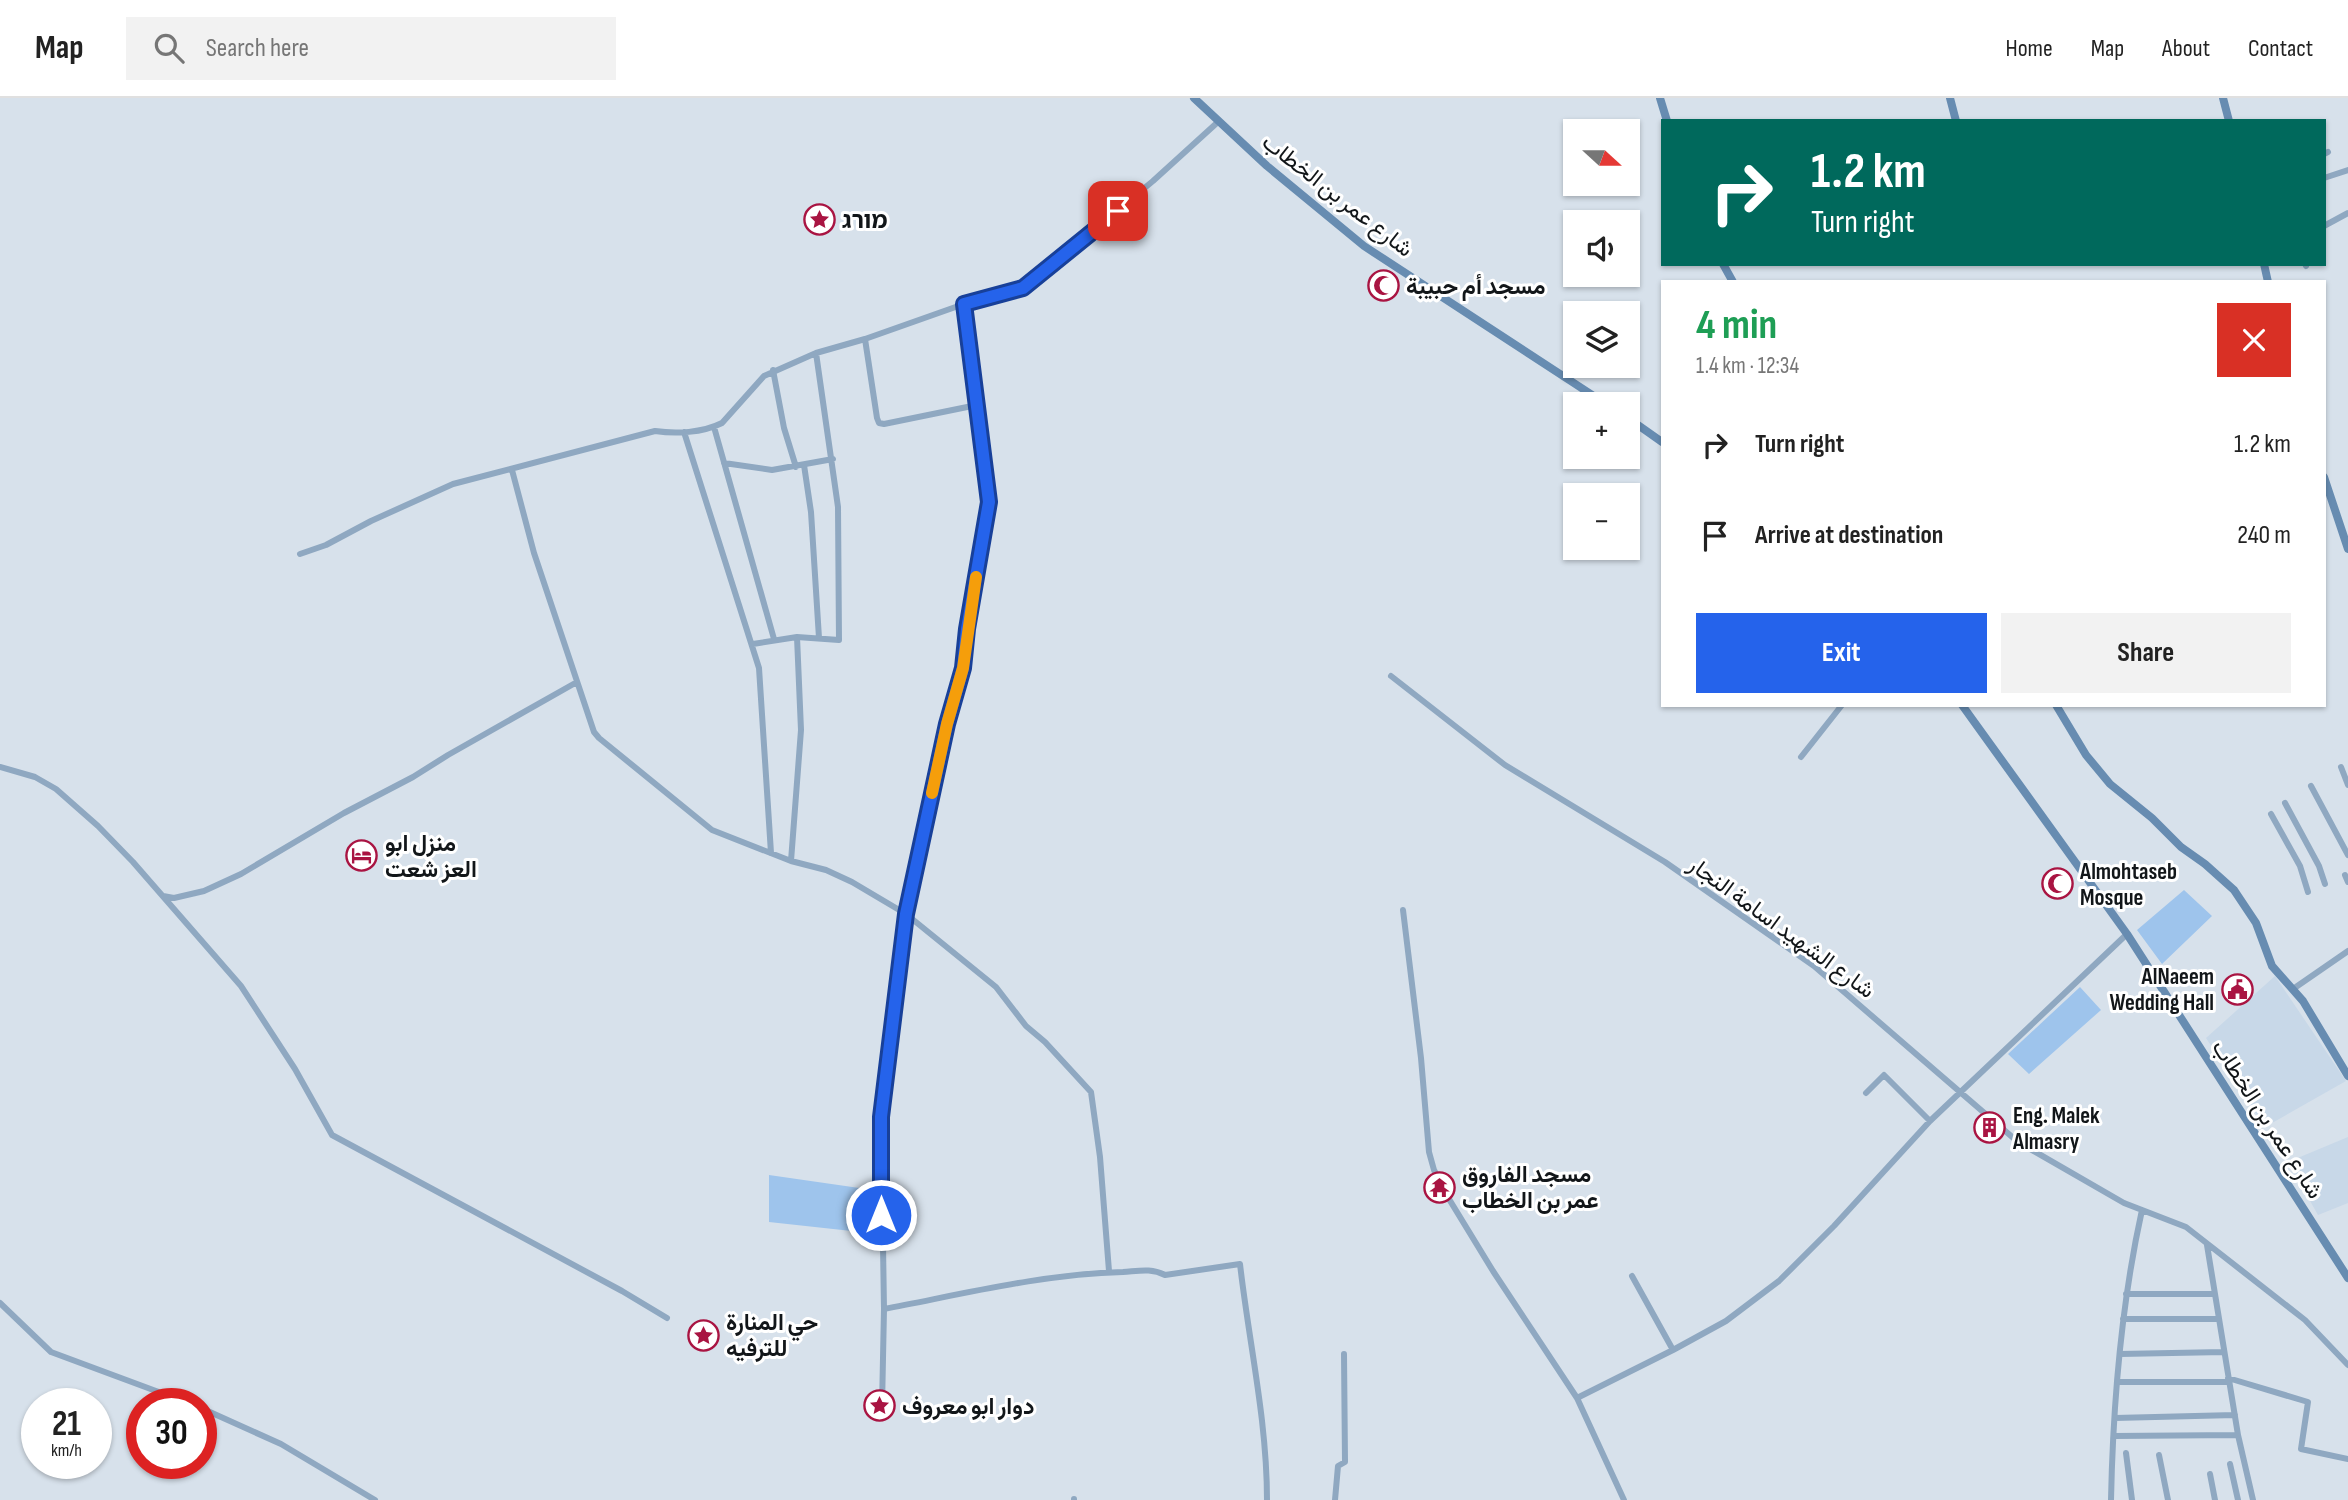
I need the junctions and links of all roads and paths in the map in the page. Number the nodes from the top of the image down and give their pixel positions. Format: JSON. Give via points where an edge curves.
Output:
{"nodes":[{"id":1,"x":1194,"y":98,"type":"edge"},
{"id":2,"x":1660,"y":98,"type":"edge"},
{"id":3,"x":1950,"y":98,"type":"edge"},
{"id":4,"x":2222,"y":98,"type":"edge"},
{"id":5,"x":1666,"y":119,"type":"edge"},
{"id":6,"x":1955,"y":119,"type":"edge"},
{"id":7,"x":2228,"y":119,"type":"edge"},
{"id":8,"x":1219,"y":121,"type":"junction"},
{"id":9,"x":2348,"y":170,"type":"edge"},
{"id":10,"x":2326,"y":177,"type":"edge"},
{"id":11,"x":2348,"y":213,"type":"edge"},
{"id":12,"x":2326,"y":225,"type":"edge"},
{"id":13,"x":964,"y":304,"type":"junction"},
{"id":14,"x":865,"y":339,"type":"junction"},
{"id":15,"x":816,"y":353,"type":"junction"},
{"id":16,"x":773,"y":370,"type":"junction"},
{"id":17,"x":1588,"y":392,"type":"edge"},
{"id":18,"x":977,"y":404,"type":"junction"},
{"id":19,"x":1640,"y":426,"type":"edge"},
{"id":20,"x":714,"y":427,"type":"junction"},
{"id":21,"x":684,"y":432,"type":"junction"},
{"id":22,"x":1661,"y":441,"type":"edge"},
{"id":23,"x":833,"y":459,"type":"junction"},
{"id":24,"x":724,"y":463,"type":"junction"},
{"id":25,"x":804,"y":465,"type":"junction"},
{"id":26,"x":796,"y":467,"type":"junction"},
{"id":27,"x":512,"y":470,"type":"junction"},
{"id":28,"x":2326,"y":483,"type":"edge"},
{"id":29,"x":2348,"y":549,"type":"edge"},
{"id":30,"x":300,"y":554,"type":"dead end"},
{"id":31,"x":797,"y":637,"type":"junction"},
{"id":32,"x":819,"y":638,"type":"junction"},
{"id":33,"x":774,"y":639,"type":"junction"},
{"id":34,"x":753,"y":644,"type":"junction"},
{"id":35,"x":1391,"y":676,"type":"dead end"},
{"id":36,"x":577,"y":682,"type":"junction"},
{"id":37,"x":1840,"y":707,"type":"edge"},
{"id":38,"x":1963,"y":707,"type":"edge"},
{"id":39,"x":2057,"y":707,"type":"edge"},
{"id":40,"x":1801,"y":757,"type":"dead end"},
{"id":41,"x":0,"y":767,"type":"edge"},
{"id":42,"x":2341,"y":767,"type":"dead end"},
{"id":43,"x":2348,"y":785,"type":"edge"},
{"id":44,"x":2311,"y":786,"type":"dead end"},
{"id":45,"x":2285,"y":803,"type":"dead end"},
{"id":46,"x":2271,"y":814,"type":"dead end"},
{"id":47,"x":771,"y":853,"type":"junction"},
{"id":48,"x":2348,"y":855,"type":"edge"},
{"id":49,"x":791,"y":861,"type":"junction"},
{"id":50,"x":2325,"y":884,"type":"dead end"},
{"id":51,"x":2308,"y":892,"type":"dead end"},
{"id":52,"x":163,"y":896,"type":"junction"},
{"id":53,"x":1403,"y":910,"type":"dead end"},
{"id":54,"x":906,"y":914,"type":"junction"},
{"id":55,"x":2127,"y":934,"type":"junction"},
{"id":56,"x":2348,"y":951,"type":"edge"},
{"id":57,"x":2292,"y":989,"type":"junction"},
{"id":58,"x":2348,"y":1076,"type":"edge"},
{"id":59,"x":1866,"y":1093,"type":"dead end"},
{"id":60,"x":1960,"y":1093,"type":"junction"},
{"id":61,"x":1930,"y":1121,"type":"junction"},
{"id":62,"x":2142,"y":1210,"type":"junction"},
{"id":63,"x":2207,"y":1245,"type":"junction"},
{"id":64,"x":1109,"y":1271,"type":"junction"},
{"id":65,"x":1633,"y":1276,"type":"dead end"},
{"id":66,"x":2348,"y":1279,"type":"edge"},
{"id":67,"x":2126,"y":1294,"type":"junction"},
{"id":68,"x":2215,"y":1294,"type":"junction"},
{"id":69,"x":0,"y":1303,"type":"edge"},
{"id":70,"x":884,"y":1308,"type":"junction"},
{"id":71,"x":667,"y":1318,"type":"dead end"},
{"id":72,"x":2123,"y":1319,"type":"junction"},
{"id":73,"x":2218,"y":1319,"type":"junction"},
{"id":74,"x":1673,"y":1350,"type":"junction"},
{"id":75,"x":2224,"y":1352,"type":"junction"},
{"id":76,"x":1344,"y":1354,"type":"dead end"},
{"id":77,"x":2120,"y":1354,"type":"junction"},
{"id":78,"x":2348,"y":1365,"type":"edge"},
{"id":79,"x":2228,"y":1380,"type":"junction"},
{"id":80,"x":2118,"y":1382,"type":"junction"},
{"id":81,"x":148,"y":1388,"type":"edge"},
{"id":82,"x":1577,"y":1398,"type":"junction"},
{"id":83,"x":882,"y":1407,"type":"dead end"},
{"id":84,"x":217,"y":1415,"type":"edge"},
{"id":85,"x":2235,"y":1415,"type":"junction"},
{"id":86,"x":2115,"y":1418,"type":"junction"},
{"id":87,"x":2238,"y":1435,"type":"junction"},
{"id":88,"x":2114,"y":1436,"type":"junction"},
{"id":89,"x":2126,"y":1453,"type":"dead end"},
{"id":90,"x":2159,"y":1455,"type":"dead end"},
{"id":91,"x":2348,"y":1459,"type":"edge"},
{"id":92,"x":2230,"y":1464,"type":"dead end"},
{"id":93,"x":2210,"y":1474,"type":"dead end"},
{"id":94,"x":375,"y":1500,"type":"edge"},
{"id":95,"x":1267,"y":1500,"type":"edge"},
{"id":96,"x":1335,"y":1500,"type":"edge"},
{"id":97,"x":1624,"y":1500,"type":"edge"},
{"id":98,"x":2111,"y":1500,"type":"edge"},
{"id":99,"x":2132,"y":1500,"type":"edge"},
{"id":100,"x":2168,"y":1500,"type":"edge"},
{"id":101,"x":2215,"y":1500,"type":"edge"},
{"id":102,"x":2238,"y":1500,"type":"edge"},
{"id":103,"x":2253,"y":1500,"type":"edge"}],
"edges":[{"from":1,"to":8,"type":"main road","name":"شارع عمر بن الخطاب"},
{"from":2,"to":5,"type":"main road"},
{"from":3,"to":6,"type":"main road"},
{"from":4,"to":7,"type":"main road"},
{"from":8,"to":13,"type":"street","via":[[1023,288]]},
{"from":8,"to":17,"type":"main road","name":"شارع عمر بن الخطاب","via":[[1364,246]]},
{"from":9,"to":10,"type":"street"},
{"from":11,"to":12,"type":"street"},
{"from":13,"to":14,"type":"street"},
{"from":13,"to":18,"type":"street"},
{"from":14,"to":15,"type":"street"},
{"from":14,"to":18,"type":"street","via":[[879,423]]},
{"from":15,"to":16,"type":"street"},
{"from":15,"to":23,"type":"street"},
{"from":16,"to":20,"type":"street"},
{"from":16,"to":26,"type":"street"},
{"from":18,"to":54,"type":"street","via":[[989,502],[963,668]]},
{"from":19,"to":22,"type":"main road"},
{"from":20,"to":21,"type":"street"},
{"from":20,"to":24,"type":"street"},
{"from":21,"to":27,"type":"street","via":[[655,431]]},
{"from":21,"to":34,"type":"street"},
{"from":23,"to":25,"type":"street"},
{"from":23,"to":32,"type":"street","via":[[839,518],[839,640]]},
{"from":24,"to":26,"type":"street","via":[[772,470]]},
{"from":24,"to":33,"type":"street"},
{"from":25,"to":26,"type":"street"},
{"from":25,"to":32,"type":"street"},
{"from":27,"to":30,"type":"street","via":[[453,484]]},
{"from":27,"to":36,"type":"street"},
{"from":28,"to":29,"type":"main road"},
{"from":31,"to":32,"type":"street"},
{"from":31,"to":33,"type":"street"},
{"from":31,"to":49,"type":"street","via":[[802,730]]},
{"from":33,"to":34,"type":"street"},
{"from":34,"to":47,"type":"street","via":[[760,668]]},
{"from":35,"to":60,"type":"street","name":"شارع الشهيد اسامة النجار","via":[[1505,765],[1665,862],[1814,966]]},
{"from":36,"to":47,"type":"street","via":[[598,738],[712,830]]},
{"from":36,"to":52,"type":"street","via":[[241,874],[204,891]]},
{"from":37,"to":40,"type":"street"},
{"from":38,"to":55,"type":"main road","name":"شارع عمر بن الخطاب"},
{"from":39,"to":57,"type":"main road","via":[[2110,785],[2234,890],[2256,923],[2272,966]]},
{"from":41,"to":52,"type":"street","via":[[56,789],[99,826]]},
{"from":42,"to":43,"type":"street"},
{"from":44,"to":48,"type":"street"},
{"from":45,"to":50,"type":"street"},
{"from":46,"to":51,"type":"street","via":[[2300,866]]},
{"from":47,"to":49,"type":"street"},
{"from":49,"to":54,"type":"street","via":[[835,874]]},
{"from":52,"to":71,"type":"street","via":[[241,986],[332,1135]]},
{"from":53,"to":82,"type":"street","via":[[1434,1170],[1493,1271]]},
{"from":54,"to":64,"type":"street","via":[[996,987],[1026,1026],[1091,1091]]},
{"from":54,"to":70,"type":"street","via":[[881,1117]]},
{"from":55,"to":60,"type":"street"},
{"from":55,"to":66,"type":"main road","name":"شارع عمر بن الخطاب"},
{"from":56,"to":57,"type":"street"},
{"from":57,"to":58,"type":"main road"},
{"from":59,"to":61,"type":"street","via":[[1884,1075]]},
{"from":60,"to":61,"type":"street"},
{"from":60,"to":62,"type":"street","name":"شارع الشهيد اسامة النجار","via":[[2018,1142]]},
{"from":61,"to":74,"type":"street","via":[[1779,1281],[1726,1321]]},
{"from":62,"to":63,"type":"street","name":"شارع الشهيد اسامة النجار","via":[[2186,1227]]},
{"from":62,"to":67,"type":"street"},
{"from":63,"to":68,"type":"street"},
{"from":63,"to":78,"type":"street","name":"شارع الشهيد اسامة النجار","via":[[2305,1320]]},
{"from":64,"to":70,"type":"street"},
{"from":64,"to":95,"type":"street","via":[[1154,1270],[1165,1275],[1240,1264],[1262,1408]]},
{"from":65,"to":74,"type":"street"},
{"from":67,"to":68,"type":"street"},
{"from":67,"to":72,"type":"street"},
{"from":68,"to":73,"type":"street"},
{"from":69,"to":81,"type":"street","via":[[51,1352]]},
{"from":70,"to":83,"type":"street"},
{"from":72,"to":73,"type":"street"},
{"from":72,"to":77,"type":"street"},
{"from":73,"to":75,"type":"street"},
{"from":74,"to":82,"type":"street"},
{"from":75,"to":77,"type":"street"},
{"from":75,"to":79,"type":"street"},
{"from":76,"to":96,"type":"street","via":[[1345,1462],[1338,1466]]},
{"from":77,"to":80,"type":"street"},
{"from":79,"to":80,"type":"street"},
{"from":79,"to":85,"type":"street"},
{"from":79,"to":91,"type":"street","via":[[2308,1402],[2301,1449]]},
{"from":80,"to":86,"type":"street"},
{"from":82,"to":97,"type":"street"},
{"from":84,"to":94,"type":"street","via":[[281,1444]]},
{"from":85,"to":86,"type":"street"},
{"from":85,"to":87,"type":"street"},
{"from":86,"to":88,"type":"street"},
{"from":87,"to":88,"type":"street"},
{"from":87,"to":103,"type":"street"},
{"from":88,"to":98,"type":"street"},
{"from":89,"to":99,"type":"street"},
{"from":90,"to":100,"type":"street"},
{"from":92,"to":102,"type":"street"},
{"from":93,"to":101,"type":"street"}]}
